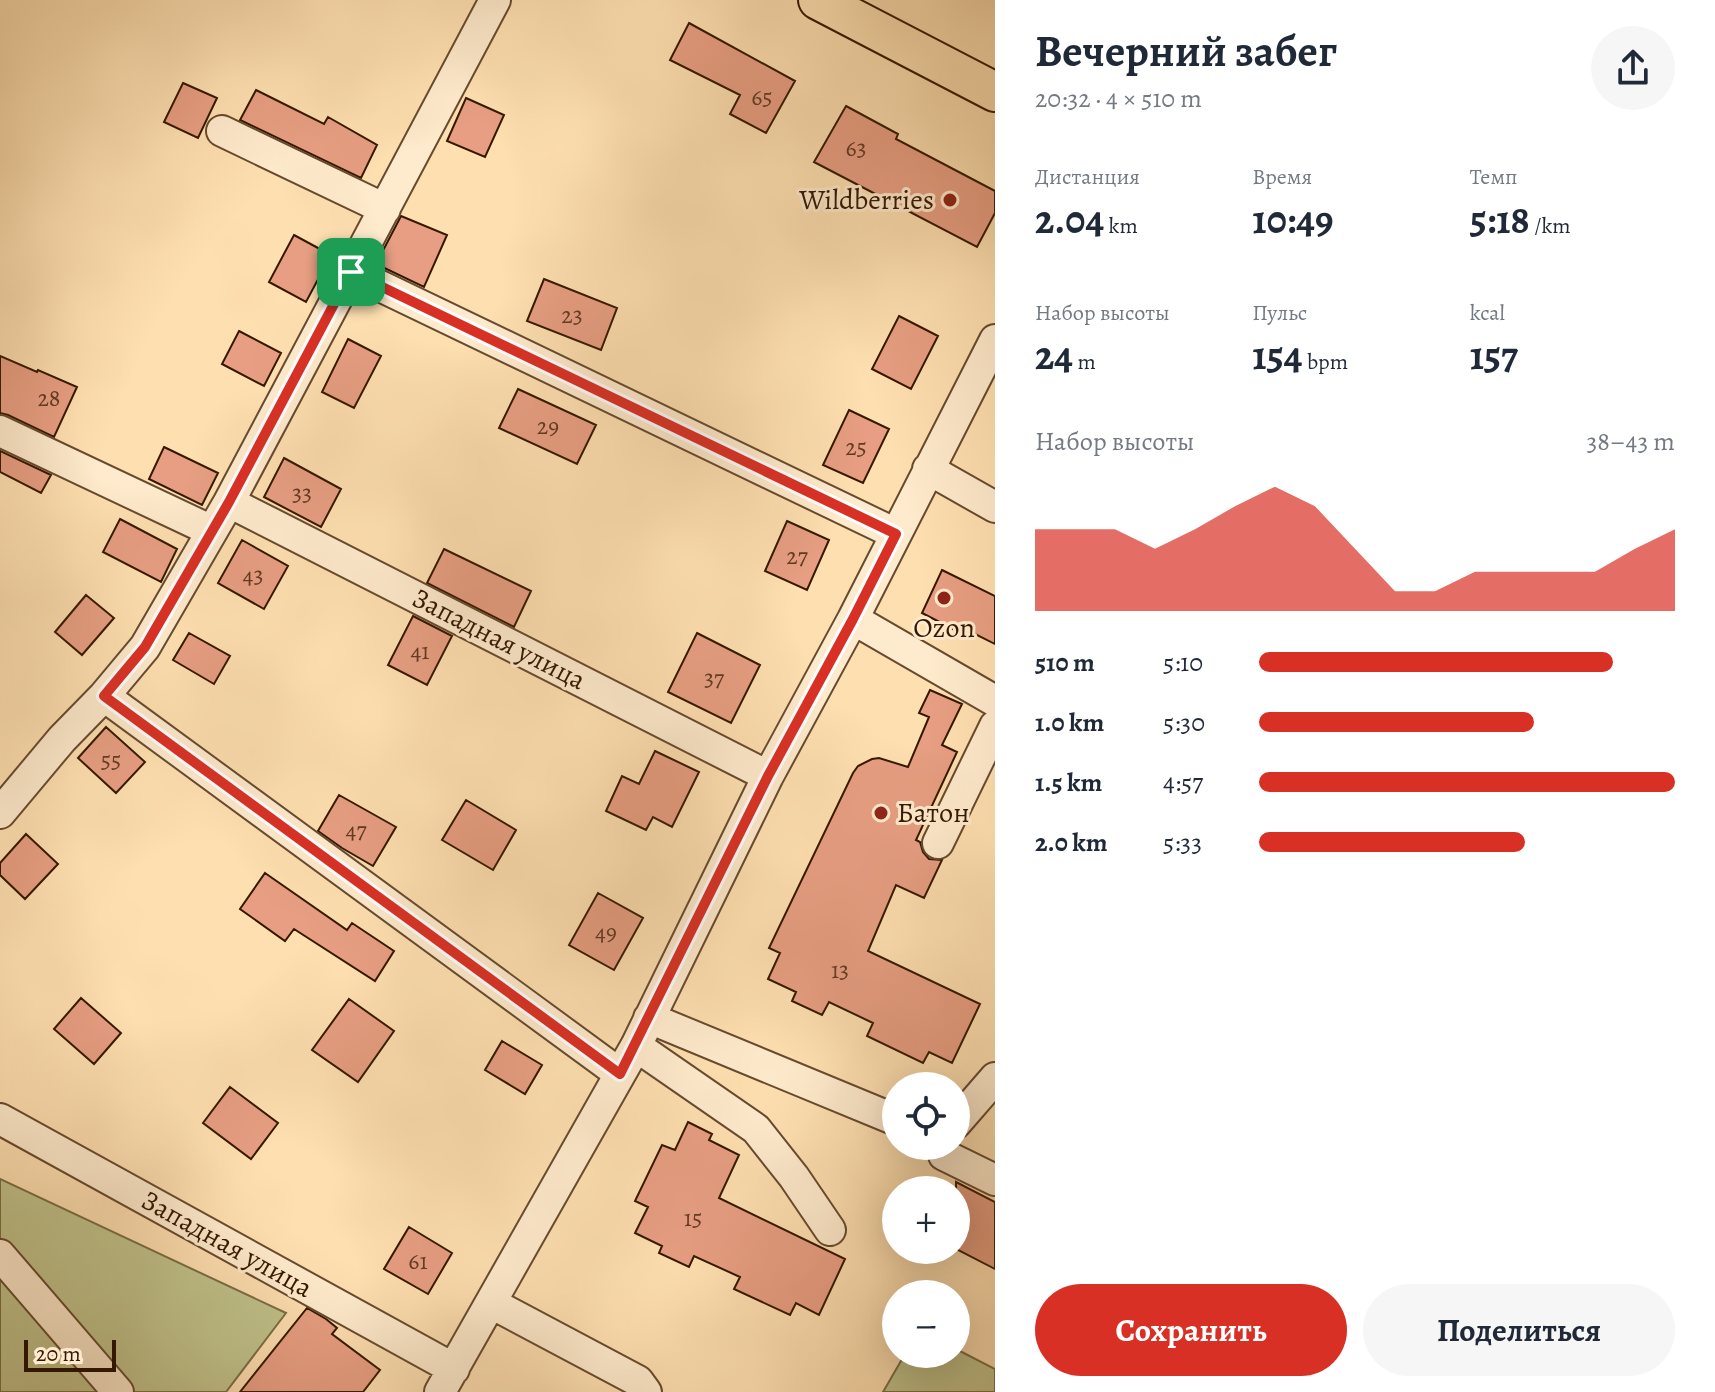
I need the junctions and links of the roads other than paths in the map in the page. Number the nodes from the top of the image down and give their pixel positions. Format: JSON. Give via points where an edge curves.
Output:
{"nodes":[{"id":1,"x":495,"y":0,"type":"edge"},
{"id":2,"x":835,"y":4,"type":"edge"},
{"id":3,"x":995,"y":92,"type":"edge"},
{"id":4,"x":222,"y":131,"type":"dead end"},
{"id":5,"x":385,"y":209,"type":"junction"},
{"id":6,"x":351,"y":272,"type":"junction"},
{"id":7,"x":995,"y":340,"type":"edge"},
{"id":8,"x":0,"y":431,"type":"edge"},
{"id":9,"x":928,"y":469,"type":"junction"},
{"id":10,"x":229,"y":502,"type":"junction"},
{"id":11,"x":995,"y":507,"type":"edge"},
{"id":12,"x":212,"y":531,"type":"junction"},
{"id":13,"x":896,"y":534,"type":"junction"},
{"id":14,"x":853,"y":619,"type":"junction"},
{"id":15,"x":104,"y":696,"type":"junction"},
{"id":16,"x":995,"y":701,"type":"edge"},
{"id":17,"x":995,"y":726,"type":"edge"},
{"id":18,"x":768,"y":776,"type":"junction"},
{"id":19,"x":0,"y":813,"type":"edge"},
{"id":20,"x":938,"y":843,"type":"dead end"},
{"id":21,"x":649,"y":1018,"type":"junction"},
{"id":22,"x":636,"y":1046,"type":"junction"},
{"id":23,"x":620,"y":1074,"type":"junction"},
{"id":24,"x":995,"y":1078,"type":"edge"},
{"id":25,"x":970,"y":1107,"type":"edge"},
{"id":26,"x":882,"y":1114,"type":"edge"},
{"id":27,"x":0,"y":1119,"type":"edge"},
{"id":28,"x":954,"y":1160,"type":"edge"},
{"id":29,"x":995,"y":1180,"type":"edge"},
{"id":30,"x":830,"y":1230,"type":"dead end"},
{"id":31,"x":0,"y":1255,"type":"edge"},
{"id":32,"x":491,"y":1303,"type":"junction"},
{"id":33,"x":447,"y":1380,"type":"edge"},
{"id":34,"x":118,"y":1392,"type":"edge"},
{"id":35,"x":646,"y":1392,"type":"edge"}],
"edges":[{"from":1,"to":5,"type":"street"},
{"from":2,"to":3,"type":"main road"},
{"from":4,"to":5,"type":"street"},
{"from":5,"to":6,"type":"street"},
{"from":6,"to":10,"type":"street"},
{"from":6,"to":13,"type":"street"},
{"from":7,"to":9,"type":"street"},
{"from":8,"to":12,"type":"street"},
{"from":9,"to":11,"type":"street"},
{"from":9,"to":13,"type":"street"},
{"from":10,"to":12,"type":"street"},
{"from":10,"to":18,"type":"street","name":"Западная улица"},
{"from":12,"to":15,"type":"street","via":[[145,647]]},
{"from":13,"to":14,"type":"street"},
{"from":14,"to":16,"type":"street"},
{"from":14,"to":18,"type":"street"},
{"from":15,"to":19,"type":"street"},
{"from":15,"to":23,"type":"street"},
{"from":17,"to":20,"type":"street"},
{"from":18,"to":21,"type":"street"},
{"from":21,"to":22,"type":"street"},
{"from":21,"to":26,"type":"street"},
{"from":22,"to":23,"type":"street"},
{"from":22,"to":30,"type":"street","via":[[756,1129]]},
{"from":23,"to":32,"type":"street"},
{"from":24,"to":25,"type":"street"},
{"from":27,"to":33,"type":"street","name":"Западная улица"},
{"from":28,"to":29,"type":"street"},
{"from":31,"to":34,"type":"street"},
{"from":32,"to":33,"type":"street"},
{"from":32,"to":35,"type":"street","via":[[638,1381]]}]}
